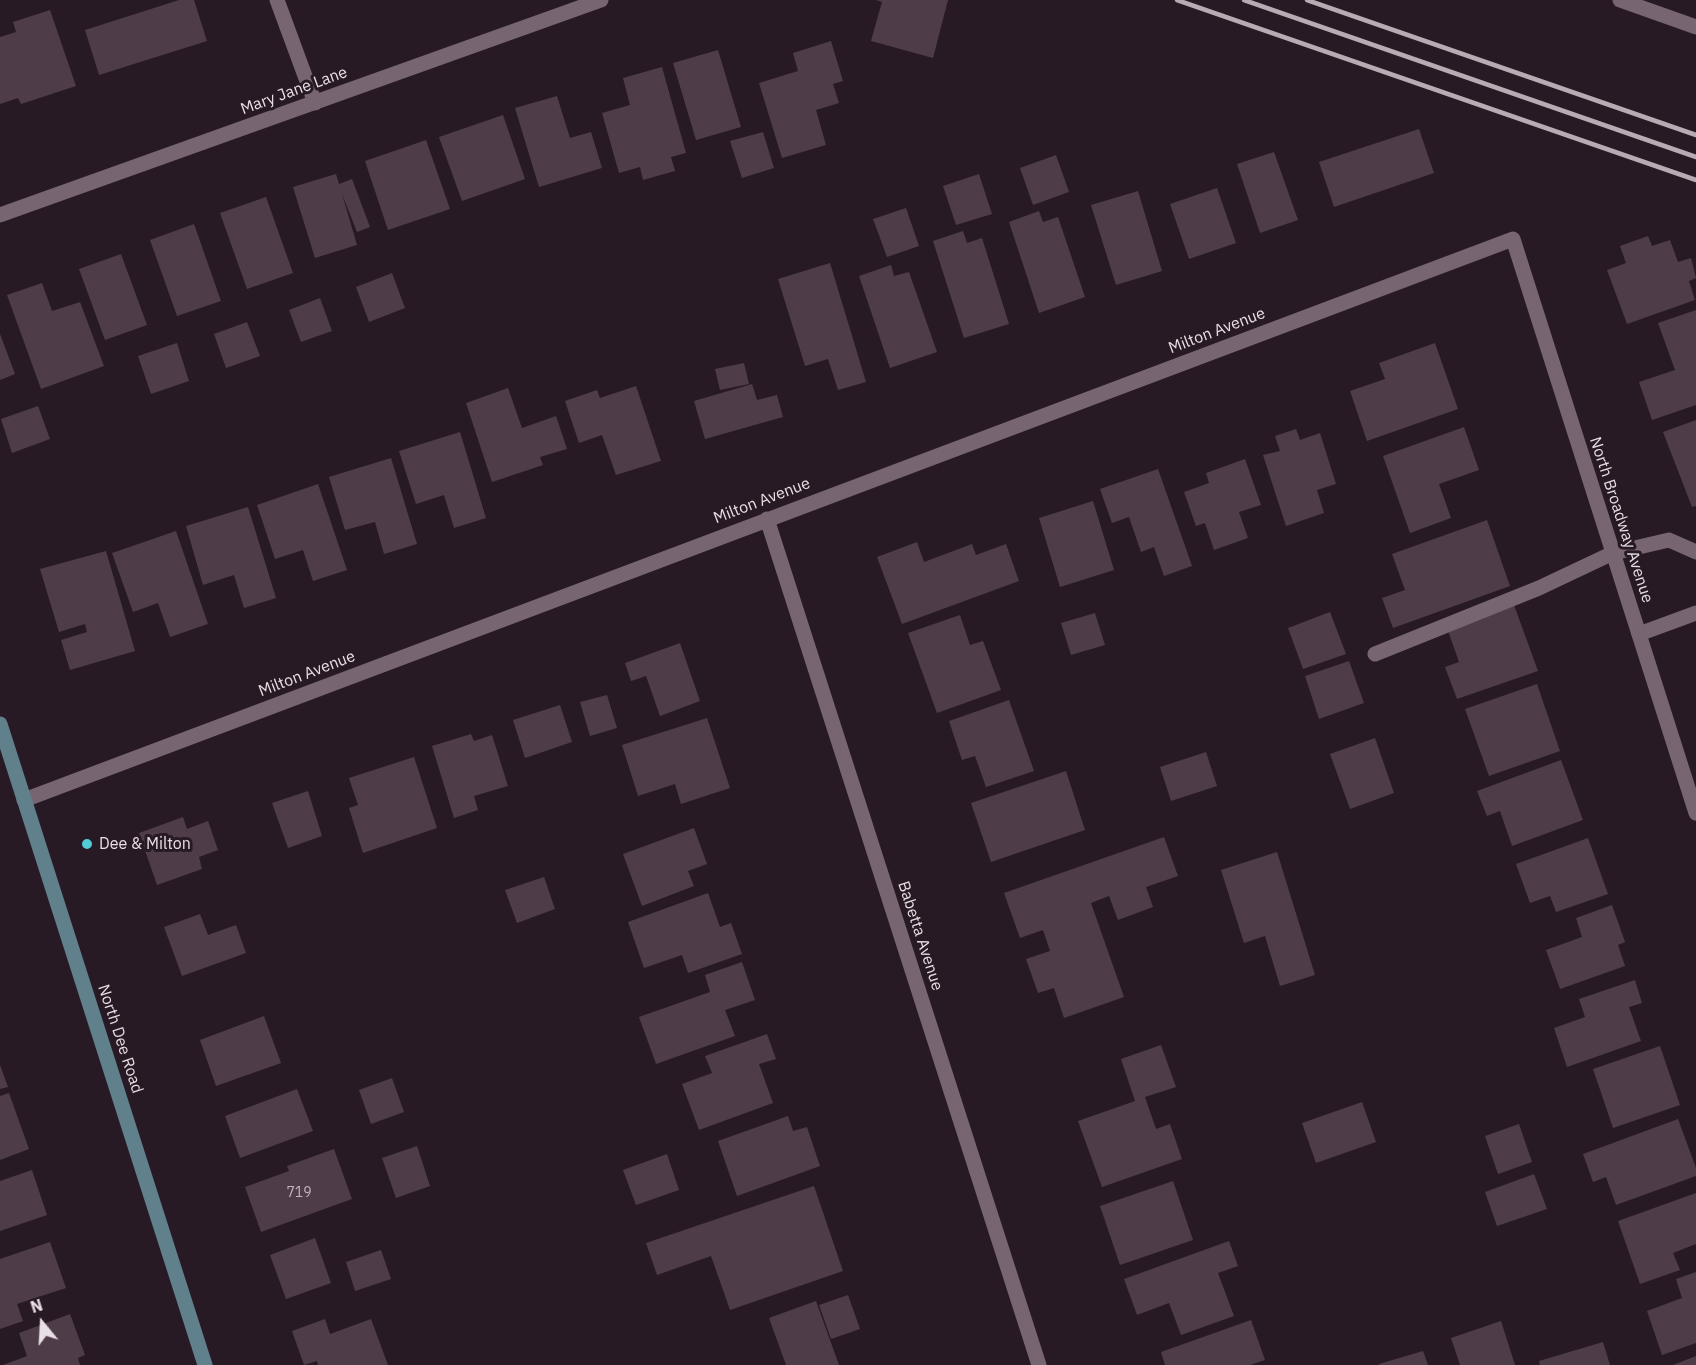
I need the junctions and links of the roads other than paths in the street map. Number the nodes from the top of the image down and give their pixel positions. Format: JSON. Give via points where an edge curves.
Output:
{"nodes":[{"id":1,"x":277,"y":0,"type":"edge"},
{"id":2,"x":601,"y":0,"type":"edge"},
{"id":3,"x":1620,"y":0,"type":"edge"},
{"id":4,"x":1696,"y":27,"type":"edge"},
{"id":5,"x":315,"y":103,"type":"junction"},
{"id":6,"x":0,"y":215,"type":"edge"},
{"id":7,"x":1513,"y":239,"type":"joint"},
{"id":8,"x":767,"y":519,"type":"junction"},
{"id":9,"x":1696,"y":552,"type":"edge"},
{"id":10,"x":1613,"y":554,"type":"junction"},
{"id":11,"x":1696,"y":613,"type":"edge"},
{"id":12,"x":1639,"y":634,"type":"junction"},
{"id":13,"x":1375,"y":654,"type":"dead end"},
{"id":14,"x":0,"y":724,"type":"edge"},
{"id":15,"x":24,"y":800,"type":"junction"},
{"id":16,"x":1696,"y":813,"type":"edge"},
{"id":17,"x":205,"y":1365,"type":"edge"},
{"id":18,"x":1039,"y":1365,"type":"edge"}],
"edges":[{"from":1,"to":5,"type":"street"},
{"from":2,"to":5,"type":"street","name":"Mary Jane Lane"},
{"from":3,"to":4,"type":"street"},
{"from":5,"to":6,"type":"street","name":"Mary Jane Lane"},
{"from":7,"to":8,"type":"street","name":"Milton Avenue"},
{"from":7,"to":10,"type":"street","name":"North Broadway Avenue"},
{"from":8,"to":15,"type":"street","name":"Milton Avenue"},
{"from":8,"to":18,"type":"street","name":"Babetta Avenue"},
{"from":9,"to":10,"type":"street","via":[[1669,540]]},
{"from":10,"to":12,"type":"street","name":"North Broadway Avenue"},
{"from":10,"to":13,"type":"street"},
{"from":11,"to":12,"type":"street"},
{"from":12,"to":16,"type":"street","name":"North Broadway Avenue"},
{"from":14,"to":15,"type":"main road","name":"North Dee Road"},
{"from":15,"to":17,"type":"main road","name":"North Dee Road"}]}
